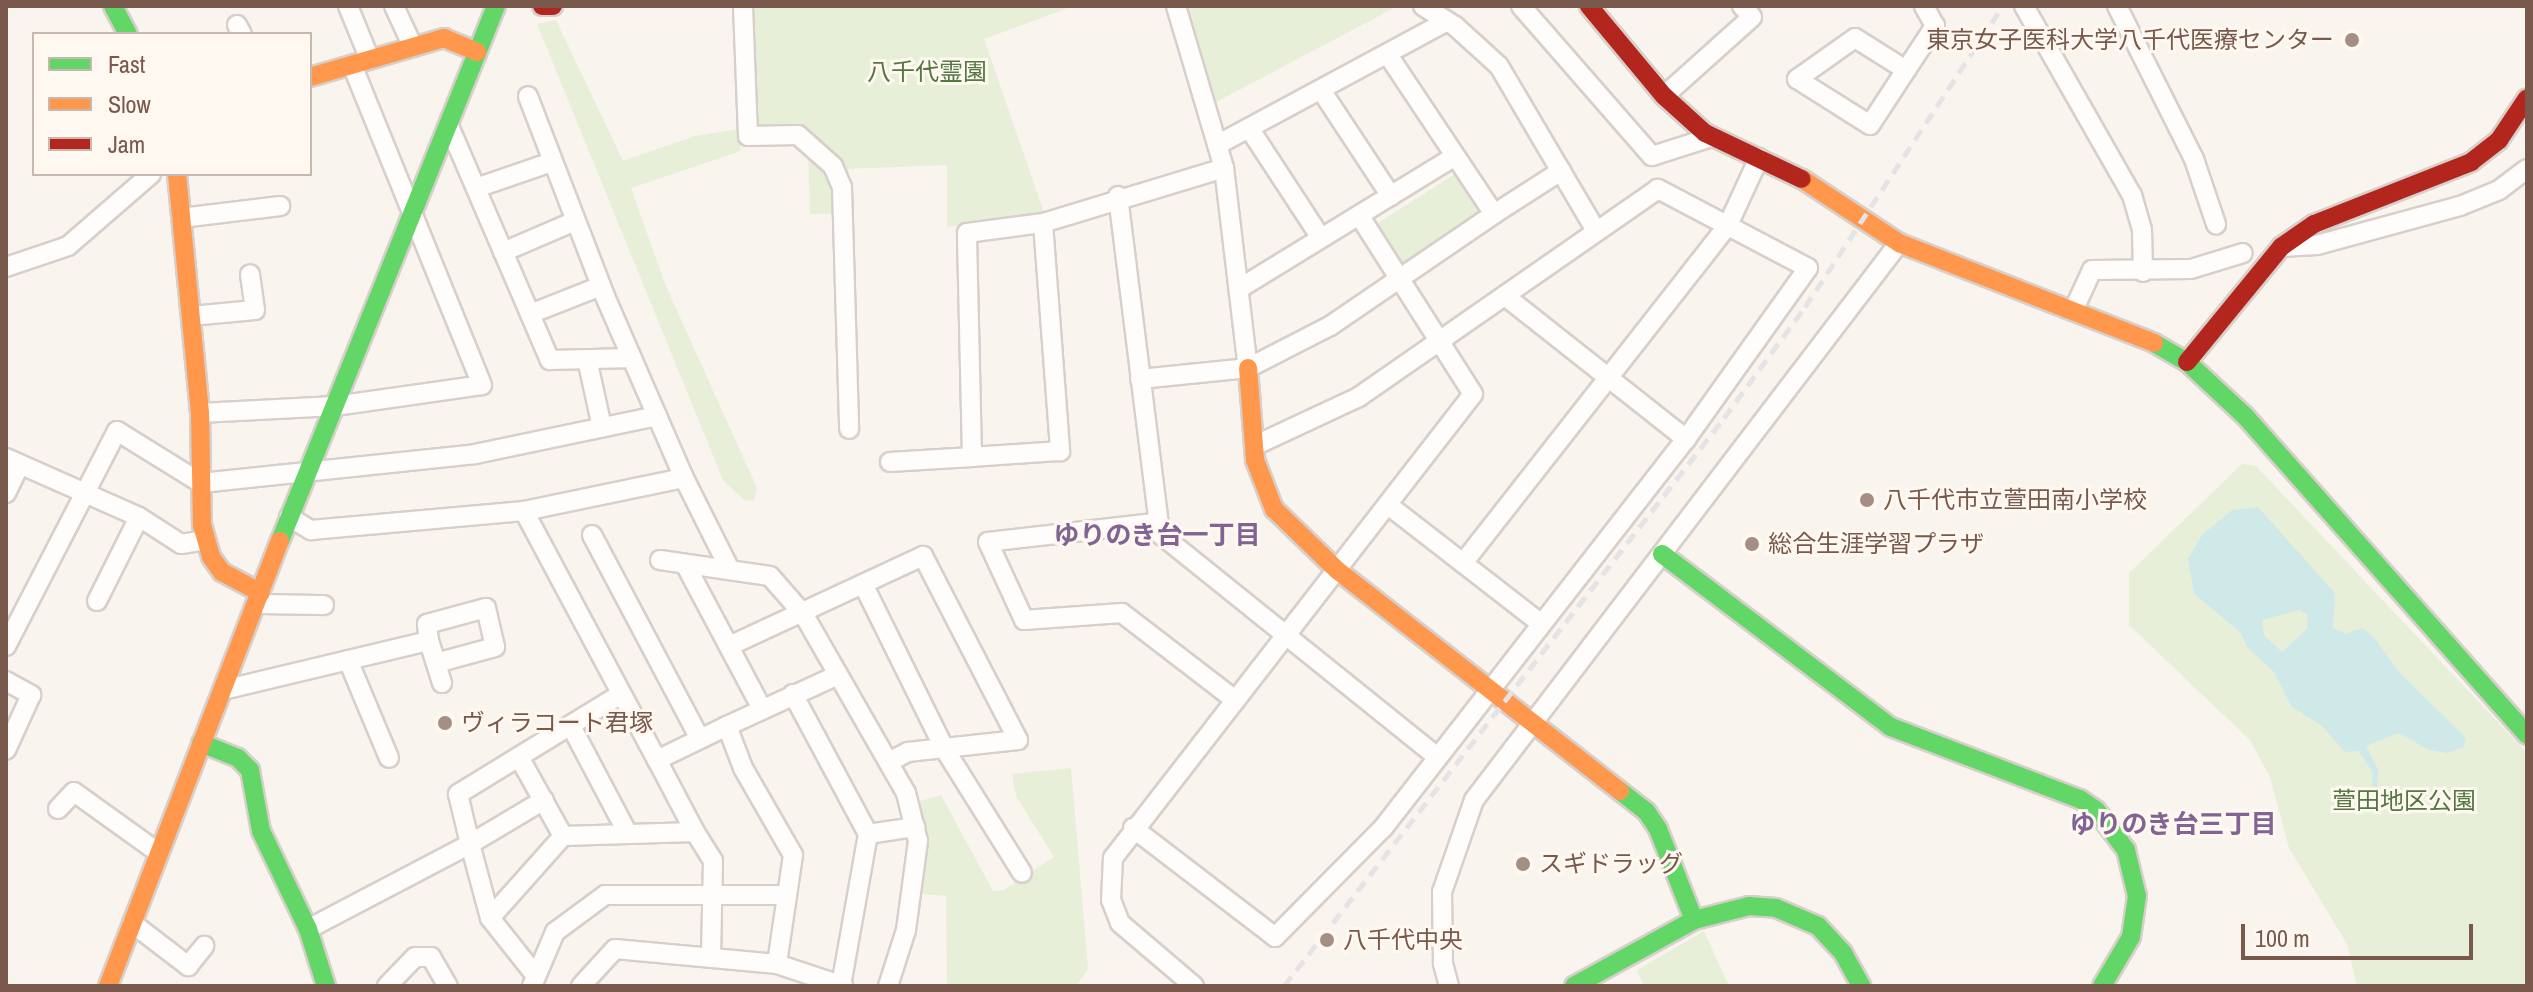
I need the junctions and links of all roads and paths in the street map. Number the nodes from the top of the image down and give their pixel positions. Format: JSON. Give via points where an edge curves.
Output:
{"nodes":[{"id":1,"x":113,"y":6,"type":"edge"},
{"id":2,"x":348,"y":6,"type":"edge"},
{"id":3,"x":394,"y":6,"type":"edge"},
{"id":4,"x":496,"y":6,"type":"edge"},
{"id":5,"x":542,"y":6,"type":"edge"},
{"id":6,"x":553,"y":6,"type":"edge"},
{"id":7,"x":743,"y":6,"type":"edge"},
{"id":8,"x":1176,"y":6,"type":"edge"},
{"id":9,"x":1423,"y":6,"type":"edge"},
{"id":10,"x":1521,"y":6,"type":"edge"},
{"id":11,"x":1589,"y":6,"type":"edge"},
{"id":12,"x":1742,"y":6,"type":"edge"},
{"id":13,"x":1924,"y":6,"type":"edge"},
{"id":14,"x":2024,"y":6,"type":"edge"},
{"id":15,"x":2117,"y":6,"type":"edge"},
{"id":16,"x":1447,"y":21,"type":"junction"},
{"id":17,"x":127,"y":32,"type":"edge"},
{"id":18,"x":413,"y":47,"type":"junction"},
{"id":19,"x":477,"y":52,"type":"junction"},
{"id":20,"x":1388,"y":55,"type":"junction"},
{"id":21,"x":361,"y":62,"type":"junction"},
{"id":22,"x":1906,"y":70,"type":"junction"},
{"id":23,"x":312,"y":76,"type":"edge"},
{"id":24,"x":1321,"y":90,"type":"junction"},
{"id":25,"x":528,"y":96,"type":"dead end"},
{"id":26,"x":1664,"y":96,"type":"junction"},
{"id":27,"x":2527,"y":98,"type":"edge"},
{"id":28,"x":449,"y":126,"type":"junction"},
{"id":29,"x":1249,"y":128,"type":"junction"},
{"id":30,"x":1712,"y":137,"type":"junction"},
{"id":31,"x":1217,"y":145,"type":"junction"},
{"id":32,"x":1455,"y":156,"type":"junction"},
{"id":33,"x":1759,"y":158,"type":"junction"},
{"id":34,"x":552,"y":162,"type":"junction"},
{"id":35,"x":1224,"y":168,"type":"junction"},
{"id":36,"x":2527,"y":169,"type":"edge"},
{"id":37,"x":1561,"y":171,"type":"junction"},
{"id":38,"x":149,"y":176,"type":"edge"},
{"id":39,"x":177,"y":176,"type":"edge"},
{"id":40,"x":476,"y":188,"type":"junction"},
{"id":41,"x":1118,"y":196,"type":"junction"},
{"id":42,"x":1391,"y":196,"type":"junction"},
{"id":43,"x":280,"y":206,"type":"dead end"},
{"id":44,"x":1494,"y":214,"type":"junction"},
{"id":45,"x":1359,"y":215,"type":"junction"},
{"id":46,"x":181,"y":218,"type":"junction"},
{"id":47,"x":414,"y":219,"type":"junction"},
{"id":48,"x":575,"y":221,"type":"junction"},
{"id":49,"x":1043,"y":223,"type":"junction"},
{"id":50,"x":2216,"y":224,"type":"dead end"},
{"id":51,"x":1728,"y":225,"type":"junction"},
{"id":52,"x":1596,"y":231,"type":"junction"},
{"id":53,"x":1321,"y":238,"type":"junction"},
{"id":54,"x":1899,"y":243,"type":"junction"},
{"id":55,"x":2281,"y":247,"type":"junction"},
{"id":56,"x":503,"y":252,"type":"junction"},
{"id":57,"x":2243,"y":253,"type":"dead end"},
{"id":58,"x":6,"y":267,"type":"edge"},
{"id":59,"x":2143,"y":272,"type":"junction"},
{"id":60,"x":250,"y":274,"type":"dead end"},
{"id":61,"x":1399,"y":282,"type":"junction"},
{"id":62,"x":601,"y":286,"type":"junction"},
{"id":63,"x":1240,"y":288,"type":"junction"},
{"id":64,"x":1505,"y":296,"type":"junction"},
{"id":65,"x":2074,"y":309,"type":"junction"},
{"id":66,"x":530,"y":314,"type":"junction"},
{"id":67,"x":191,"y":316,"type":"junction"},
{"id":68,"x":1438,"y":344,"type":"junction"},
{"id":69,"x":632,"y":358,"type":"junction"},
{"id":70,"x":587,"y":359,"type":"junction"},
{"id":71,"x":2187,"y":362,"type":"junction"},
{"id":72,"x":1248,"y":368,"type":"junction"},
{"id":73,"x":1609,"y":375,"type":"junction"},
{"id":74,"x":1140,"y":379,"type":"junction"},
{"id":75,"x":335,"y":406,"type":"junction"},
{"id":76,"x":200,"y":413,"type":"junction"},
{"id":77,"x":657,"y":416,"type":"junction"},
{"id":78,"x":602,"y":427,"type":"junction"},
{"id":79,"x":849,"y":429,"type":"dead end"},
{"id":80,"x":1686,"y":439,"type":"junction"},
{"id":81,"x":1254,"y":446,"type":"junction"},
{"id":82,"x":972,"y":457,"type":"junction"},
{"id":83,"x":13,"y":461,"type":"edge"},
{"id":84,"x":890,"y":462,"type":"dead end"},
{"id":85,"x":308,"y":472,"type":"junction"},
{"id":86,"x":684,"y":478,"type":"junction"},
{"id":87,"x":201,"y":483,"type":"junction"},
{"id":88,"x":81,"y":491,"type":"junction"},
{"id":89,"x":6,"y":493,"type":"edge"},
{"id":90,"x":1388,"y":505,"type":"junction"},
{"id":91,"x":524,"y":511,"type":"junction"},
{"id":92,"x":139,"y":517,"type":"junction"},
{"id":93,"x":289,"y":517,"type":"junction"},
{"id":94,"x":1154,"y":523,"type":"junction"},
{"id":95,"x":592,"y":535,"type":"dead end"},
{"id":96,"x":205,"y":540,"type":"junction"},
{"id":97,"x":1662,"y":554,"type":"junction"},
{"id":98,"x":660,"y":560,"type":"dead end"},
{"id":99,"x":1463,"y":563,"type":"junction"},
{"id":100,"x":685,"y":564,"type":"junction"},
{"id":101,"x":730,"y":570,"type":"junction"},
{"id":102,"x":1337,"y":570,"type":"junction"},
{"id":103,"x":864,"y":586,"type":"junction"},
{"id":104,"x":259,"y":598,"type":"junction"},
{"id":105,"x":97,"y":601,"type":"dead end"},
{"id":106,"x":324,"y":605,"type":"dead end"},
{"id":107,"x":15,"y":606,"type":"edge"},
{"id":108,"x":804,"y":615,"type":"junction"},
{"id":109,"x":1540,"y":623,"type":"junction"},
{"id":110,"x":1284,"y":638,"type":"junction"},
{"id":111,"x":6,"y":646,"type":"edge"},
{"id":112,"x":729,"y":646,"type":"junction"},
{"id":113,"x":348,"y":660,"type":"junction"},
{"id":114,"x":838,"y":675,"type":"junction"},
{"id":115,"x":6,"y":681,"type":"edge"},
{"id":116,"x":442,"y":683,"type":"dead end"},
{"id":117,"x":1491,"y":687,"type":"junction"},
{"id":118,"x":223,"y":690,"type":"junction"},
{"id":119,"x":621,"y":694,"type":"junction"},
{"id":120,"x":793,"y":694,"type":"junction"},
{"id":121,"x":1235,"y":700,"type":"junction"},
{"id":122,"x":761,"y":707,"type":"junction"},
{"id":123,"x":1536,"y":722,"type":"junction"},
{"id":124,"x":571,"y":726,"type":"junction"},
{"id":125,"x":727,"y":726,"type":"junction"},
{"id":126,"x":2527,"y":735,"type":"edge"},
{"id":127,"x":700,"y":739,"type":"junction"},
{"id":128,"x":201,"y":743,"type":"junction"},
{"id":129,"x":944,"y":748,"type":"junction"},
{"id":130,"x":6,"y":750,"type":"edge"},
{"id":131,"x":519,"y":757,"type":"junction"},
{"id":132,"x":1437,"y":757,"type":"junction"},
{"id":133,"x":389,"y":758,"type":"dead end"},
{"id":134,"x":657,"y":760,"type":"junction"},
{"id":135,"x":888,"y":762,"type":"junction"},
{"id":136,"x":544,"y":800,"type":"junction"},
{"id":137,"x":58,"y":809,"type":"dead end"},
{"id":138,"x":915,"y":827,"type":"junction"},
{"id":139,"x":1133,"y":828,"type":"junction"},
{"id":140,"x":695,"y":832,"type":"junction"},
{"id":141,"x":628,"y":834,"type":"junction"},
{"id":142,"x":868,"y":834,"type":"junction"},
{"id":143,"x":563,"y":836,"type":"junction"},
{"id":144,"x":470,"y":844,"type":"junction"},
{"id":145,"x":159,"y":853,"type":"junction"},
{"id":146,"x":1022,"y":873,"type":"dead end"},
{"id":147,"x":713,"y":893,"type":"junction"},
{"id":148,"x":787,"y":895,"type":"junction"},
{"id":149,"x":490,"y":918,"type":"junction"},
{"id":150,"x":1694,"y":920,"type":"junction"},
{"id":151,"x":132,"y":923,"type":"junction"},
{"id":152,"x":308,"y":929,"type":"junction"},
{"id":153,"x":204,"y":946,"type":"dead end"},
{"id":154,"x":711,"y":958,"type":"junction"},
{"id":155,"x":777,"y":964,"type":"junction"},
{"id":156,"x":536,"y":982,"type":"edge"},
{"id":157,"x":108,"y":986,"type":"edge"},
{"id":158,"x":326,"y":986,"type":"edge"},
{"id":159,"x":387,"y":986,"type":"edge"},
{"id":160,"x":448,"y":986,"type":"edge"},
{"id":161,"x":581,"y":986,"type":"edge"},
{"id":162,"x":842,"y":986,"type":"edge"},
{"id":163,"x":888,"y":986,"type":"edge"},
{"id":164,"x":1194,"y":986,"type":"edge"},
{"id":165,"x":1449,"y":986,"type":"edge"},
{"id":166,"x":1574,"y":986,"type":"edge"},
{"id":167,"x":1861,"y":986,"type":"edge"},
{"id":168,"x":2102,"y":986,"type":"edge"}],
"edges":[{"from":1,"to":17,"type":"street"},
{"from":2,"to":21,"type":"street"},
{"from":3,"to":18,"type":"street"},
{"from":4,"to":19,"type":"street"},
{"from":5,"to":6,"type":"street"},
{"from":7,"to":79,"type":"street","via":[[748,136],[798,135],[833,166],[842,187]]},
{"from":8,"to":31,"type":"street"},
{"from":9,"to":16,"type":"street"},
{"from":10,"to":30,"type":"street","via":[[1652,156]]},
{"from":11,"to":26,"type":"street"},
{"from":12,"to":26,"type":"street","via":[[1752,17]]},
{"from":13,"to":22,"type":"street","via":[[1935,26]]},
{"from":14,"to":59,"type":"street","via":[[2132,195],[2142,230]]},
{"from":15,"to":50,"type":"street","via":[[2194,159]]},
{"from":16,"to":20,"type":"street"},
{"from":16,"to":37,"type":"street","via":[[1499,66]]},
{"from":18,"to":19,"type":"street","via":[[444,38]]},
{"from":18,"to":21,"type":"street"},
{"from":19,"to":28,"type":"street"},
{"from":20,"to":24,"type":"street"},
{"from":20,"to":32,"type":"street"},
{"from":21,"to":23,"type":"street"},
{"from":21,"to":47,"type":"street"},
{"from":22,"to":22,"type":"street","via":[[1870,125],[1797,79],[1855,38]]},
{"from":24,"to":29,"type":"street"},
{"from":24,"to":42,"type":"street"},
{"from":25,"to":34,"type":"street"},
{"from":26,"to":30,"type":"street"},
{"from":27,"to":55,"type":"street","via":[[2499,140],[2471,162],[2314,224]]},
{"from":28,"to":40,"type":"street"},
{"from":28,"to":47,"type":"street"},
{"from":29,"to":31,"type":"street"},
{"from":29,"to":53,"type":"street"},
{"from":30,"to":33,"type":"street"},
{"from":31,"to":35,"type":"street"},
{"from":32,"to":42,"type":"street"},
{"from":32,"to":44,"type":"street"},
{"from":33,"to":51,"type":"street"},
{"from":33,"to":54,"type":"street","via":[[1807,181]]},
{"from":34,"to":40,"type":"street"},
{"from":34,"to":48,"type":"street"},
{"from":35,"to":41,"type":"street"},
{"from":35,"to":63,"type":"street"},
{"from":36,"to":55,"type":"street","via":[[2499,190],[2460,206],[2317,245]]},
{"from":37,"to":44,"type":"street"},
{"from":37,"to":52,"type":"street"},
{"from":38,"to":58,"type":"street","via":[[68,246]]},
{"from":39,"to":46,"type":"street"},
{"from":40,"to":56,"type":"street"},
{"from":41,"to":49,"type":"street"},
{"from":41,"to":74,"type":"street"},
{"from":42,"to":45,"type":"street"},
{"from":43,"to":46,"type":"street"},
{"from":44,"to":61,"type":"street"},
{"from":45,"to":53,"type":"street"},
{"from":45,"to":61,"type":"street"},
{"from":46,"to":67,"type":"street"},
{"from":47,"to":75,"type":"street"},
{"from":47,"to":75,"type":"street","via":[[482,385]]},
{"from":48,"to":56,"type":"street"},
{"from":48,"to":62,"type":"street"},
{"from":49,"to":82,"type":"street","via":[[967,233]]},
{"from":49,"to":82,"type":"street","via":[[1060,451]]},
{"from":51,"to":52,"type":"street","via":[[1658,189]]},
{"from":51,"to":73,"type":"street"},
{"from":51,"to":80,"type":"street","via":[[1808,268]]},
{"from":52,"to":64,"type":"street"},
{"from":53,"to":63,"type":"street"},
{"from":54,"to":65,"type":"street"},
{"from":54,"to":97,"type":"street"},
{"from":55,"to":71,"type":"street"},
{"from":56,"to":66,"type":"street"},
{"from":57,"to":59,"type":"street","via":[[2191,269]]},
{"from":59,"to":65,"type":"street","via":[[2092,270]]},
{"from":60,"to":67,"type":"street","via":[[255,310]]},
{"from":61,"to":68,"type":"street"},
{"from":61,"to":72,"type":"street","via":[[1330,326]]},
{"from":62,"to":66,"type":"street"},
{"from":62,"to":69,"type":"street"},
{"from":63,"to":72,"type":"street"},
{"from":64,"to":68,"type":"street"},
{"from":64,"to":73,"type":"street"},
{"from":65,"to":71,"type":"street","via":[[2165,346]]},
{"from":66,"to":70,"type":"street","via":[[550,360]]},
{"from":67,"to":76,"type":"street"},
{"from":68,"to":81,"type":"street","via":[[1359,397]]},
{"from":68,"to":90,"type":"street","via":[[1473,394]]},
{"from":69,"to":70,"type":"street"},
{"from":69,"to":77,"type":"street"},
{"from":70,"to":78,"type":"street"},
{"from":71,"to":126,"type":"street","via":[[2245,416]]},
{"from":72,"to":74,"type":"street"},
{"from":72,"to":81,"type":"street"},
{"from":73,"to":80,"type":"street"},
{"from":73,"to":99,"type":"street"},
{"from":74,"to":94,"type":"street"},
{"from":75,"to":76,"type":"street"},
{"from":75,"to":85,"type":"street"},
{"from":76,"to":87,"type":"street"},
{"from":77,"to":78,"type":"street"},
{"from":77,"to":86,"type":"street"},
{"from":78,"to":85,"type":"street","via":[[475,454]]},
{"from":80,"to":109,"type":"street"},
{"from":81,"to":102,"type":"street","via":[[1274,509]]},
{"from":82,"to":84,"type":"street"},
{"from":83,"to":88,"type":"street"},
{"from":83,"to":89,"type":"street"},
{"from":85,"to":87,"type":"street"},
{"from":85,"to":93,"type":"street"},
{"from":86,"to":91,"type":"street"},
{"from":86,"to":101,"type":"street"},
{"from":87,"to":88,"type":"street","via":[[117,431]]},
{"from":87,"to":96,"type":"street"},
{"from":88,"to":92,"type":"street"},
{"from":88,"to":107,"type":"street"},
{"from":90,"to":99,"type":"street"},
{"from":90,"to":102,"type":"street"},
{"from":91,"to":93,"type":"street","via":[[311,530]]},
{"from":91,"to":119,"type":"street"},
{"from":92,"to":96,"type":"street","via":[[181,544]]},
{"from":92,"to":105,"type":"street"},
{"from":93,"to":104,"type":"street"},
{"from":94,"to":110,"type":"street","via":[[1171,549]]},
{"from":94,"to":121,"type":"street","via":[[988,542],[1024,620],[1122,613]]},
{"from":95,"to":127,"type":"street"},
{"from":96,"to":104,"type":"street","via":[[222,572]]},
{"from":97,"to":123,"type":"street"},
{"from":97,"to":168,"type":"street","via":[[1891,727],[2080,799],[2096,810],[2126,850],[2137,896],[2131,937]]},
{"from":98,"to":100,"type":"street"},
{"from":99,"to":109,"type":"street"},
{"from":100,"to":101,"type":"street"},
{"from":100,"to":112,"type":"street"},
{"from":101,"to":108,"type":"street","via":[[770,576]]},
{"from":102,"to":110,"type":"street"},
{"from":102,"to":117,"type":"street"},
{"from":103,"to":108,"type":"street"},
{"from":103,"to":129,"type":"street"},
{"from":103,"to":129,"type":"street","via":[[923,556],[1018,740]]},
{"from":104,"to":106,"type":"street"},
{"from":104,"to":118,"type":"street"},
{"from":107,"to":111,"type":"street"},
{"from":108,"to":112,"type":"street"},
{"from":108,"to":114,"type":"street"},
{"from":109,"to":117,"type":"street"},
{"from":110,"to":121,"type":"street"},
{"from":110,"to":132,"type":"street"},
{"from":112,"to":122,"type":"street"},
{"from":113,"to":116,"type":"street","via":[[429,641]]},
{"from":113,"to":118,"type":"street"},
{"from":113,"to":133,"type":"street"},
{"from":114,"to":120,"type":"street"},
{"from":114,"to":135,"type":"street"},
{"from":115,"to":130,"type":"street","via":[[31,695]]},
{"from":117,"to":123,"type":"street"},
{"from":117,"to":132,"type":"street"},
{"from":118,"to":128,"type":"street"},
{"from":119,"to":124,"type":"street"},
{"from":119,"to":134,"type":"street"},
{"from":120,"to":122,"type":"street"},
{"from":120,"to":142,"type":"street"},
{"from":121,"to":139,"type":"street"},
{"from":122,"to":125,"type":"street"},
{"from":123,"to":150,"type":"street","via":[[1646,811]]},
{"from":123,"to":165,"type":"street","via":[[1474,800],[1455,844],[1441,913]]},
{"from":124,"to":131,"type":"street"},
{"from":124,"to":141,"type":"street"},
{"from":125,"to":127,"type":"street"},
{"from":125,"to":148,"type":"street","via":[[743,768],[793,855]]},
{"from":127,"to":134,"type":"street"},
{"from":128,"to":145,"type":"street"},
{"from":128,"to":152,"type":"street","via":[[238,758],[250,770],[261,831]]},
{"from":129,"to":135,"type":"street","via":[[908,752]]},
{"from":129,"to":146,"type":"street"},
{"from":131,"to":136,"type":"street"},
{"from":131,"to":144,"type":"street","via":[[458,794]]},
{"from":132,"to":139,"type":"street","via":[[1383,828],[1275,937]]},
{"from":134,"to":140,"type":"street"},
{"from":135,"to":138,"type":"street","via":[[906,793]]},
{"from":136,"to":143,"type":"street"},
{"from":136,"to":144,"type":"street"},
{"from":137,"to":145,"type":"street","via":[[74,792]]},
{"from":138,"to":142,"type":"street"},
{"from":138,"to":163,"type":"street","via":[[918,841],[906,930]]},
{"from":139,"to":164,"type":"street","via":[[1113,858],[1109,880],[1114,913],[1129,933]]},
{"from":140,"to":141,"type":"street"},
{"from":140,"to":147,"type":"street","via":[[713,861]]},
{"from":141,"to":143,"type":"street"},
{"from":142,"to":162,"type":"street"},
{"from":143,"to":149,"type":"street"},
{"from":144,"to":149,"type":"street"},
{"from":144,"to":152,"type":"street"},
{"from":145,"to":151,"type":"street"},
{"from":147,"to":148,"type":"street"},
{"from":147,"to":154,"type":"street"},
{"from":147,"to":156,"type":"street","via":[[605,895],[555,932]]},
{"from":148,"to":155,"type":"street"},
{"from":149,"to":156,"type":"street"},
{"from":150,"to":166,"type":"street"},
{"from":150,"to":167,"type":"street","via":[[1749,906],[1797,914],[1830,937]]},
{"from":151,"to":153,"type":"street","via":[[188,966]]},
{"from":151,"to":157,"type":"street"},
{"from":152,"to":158,"type":"street"},
{"from":154,"to":155,"type":"street"},
{"from":154,"to":161,"type":"street","via":[[615,949]]},
{"from":155,"to":162,"type":"street"},
{"from":159,"to":160,"type":"street","via":[[415,957],[431,957]]}]}
